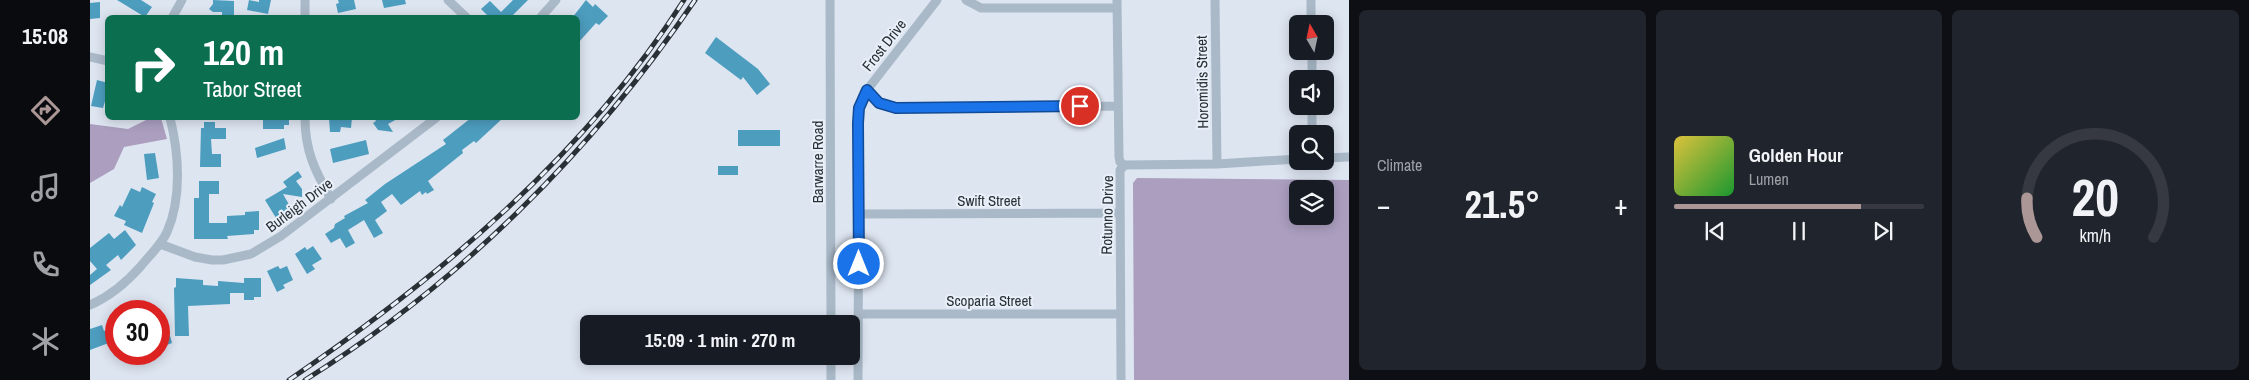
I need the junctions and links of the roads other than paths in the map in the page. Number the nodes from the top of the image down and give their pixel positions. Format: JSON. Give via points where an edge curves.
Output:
{"nodes":[{"id":1,"x":182,"y":0,"type":"edge"},
{"id":2,"x":305,"y":0,"type":"edge"},
{"id":3,"x":448,"y":0,"type":"edge"},
{"id":4,"x":556,"y":0,"type":"edge"},
{"id":5,"x":830,"y":0,"type":"edge"},
{"id":6,"x":937,"y":0,"type":"edge"},
{"id":7,"x":966,"y":0,"type":"edge"},
{"id":8,"x":1215,"y":0,"type":"edge"},
{"id":9,"x":1311,"y":0,"type":"edge"},
{"id":10,"x":1117,"y":4,"type":"edge"},
{"id":11,"x":174,"y":15,"type":"edge"},
{"id":12,"x":305,"y":15,"type":"edge"},
{"id":13,"x":464,"y":15,"type":"edge"},
{"id":14,"x":543,"y":15,"type":"edge"},
{"id":15,"x":1311,"y":15,"type":"edge"},
{"id":16,"x":90,"y":57,"type":"edge"},
{"id":17,"x":105,"y":60,"type":"edge"},
{"id":18,"x":867,"y":90,"type":"junction"},
{"id":19,"x":1118,"y":106,"type":"junction"},
{"id":20,"x":170,"y":120,"type":"edge"},
{"id":21,"x":305,"y":120,"type":"edge"},
{"id":22,"x":433,"y":120,"type":"edge"},
{"id":23,"x":1349,"y":157,"type":"edge"},
{"id":24,"x":1334,"y":158,"type":"edge"},
{"id":25,"x":1289,"y":160,"type":"edge"},
{"id":26,"x":1217,"y":164,"type":"junction"},
{"id":27,"x":1124,"y":165,"type":"junction"},
{"id":28,"x":331,"y":199,"type":"junction"},
{"id":29,"x":1120,"y":213,"type":"junction"},
{"id":30,"x":859,"y":214,"type":"junction"},
{"id":31,"x":160,"y":244,"type":"junction"},
{"id":32,"x":90,"y":305,"type":"edge"},
{"id":33,"x":859,"y":314,"type":"junction"},
{"id":34,"x":1120,"y":314,"type":"junction"},
{"id":35,"x":830,"y":315,"type":"edge"},
{"id":36,"x":830,"y":365,"type":"edge"},
{"id":37,"x":831,"y":380,"type":"edge"},
{"id":38,"x":858,"y":380,"type":"edge"},
{"id":39,"x":1121,"y":380,"type":"edge"}],
"edges":[{"from":1,"to":11,"type":"street"},
{"from":2,"to":12,"type":"street"},
{"from":3,"to":13,"type":"street"},
{"from":4,"to":14,"type":"street"},
{"from":5,"to":35,"type":"street","name":"Barwarre Road"},
{"from":6,"to":18,"type":"street","name":"Frost Drive"},
{"from":7,"to":10,"type":"street","via":[[982,8]]},
{"from":8,"to":26,"type":"street","name":"Horomidis Street"},
{"from":9,"to":15,"type":"street"},
{"from":10,"to":19,"type":"street"},
{"from":16,"to":17,"type":"street"},
{"from":18,"to":19,"type":"street","via":[[879,103],[896,108]]},
{"from":18,"to":30,"type":"street","name":"Frost Drive","via":[[859,108]]},
{"from":19,"to":27,"type":"street","via":[[1119,157]]},
{"from":20,"to":31,"type":"street","via":[[176,149],[175,198],[172,217]]},
{"from":21,"to":28,"type":"street","via":[[309,156]]},
{"from":22,"to":28,"type":"street","name":"Burleigh Drive"},
{"from":23,"to":24,"type":"street"},
{"from":25,"to":26,"type":"street","name":"Rotunno Drive"},
{"from":26,"to":27,"type":"street","name":"Rotunno Drive"},
{"from":27,"to":29,"type":"street","name":"Rotunno Drive","via":[[1120,170]]},
{"from":28,"to":31,"type":"street","name":"Burleigh Drive","via":[[264,248],[236,258],[195,257]]},
{"from":29,"to":30,"type":"street","name":"Swift Street"},
{"from":29,"to":34,"type":"street","name":"Rotunno Drive"},
{"from":30,"to":33,"type":"street","name":"Frost Drive"},
{"from":31,"to":32,"type":"street","via":[[126,284]]},
{"from":33,"to":34,"type":"street","name":"Scoparia Street"},
{"from":33,"to":38,"type":"street","name":"Frost Drive"},
{"from":34,"to":39,"type":"street","name":"Rotunno Drive"},
{"from":36,"to":37,"type":"street"}]}
